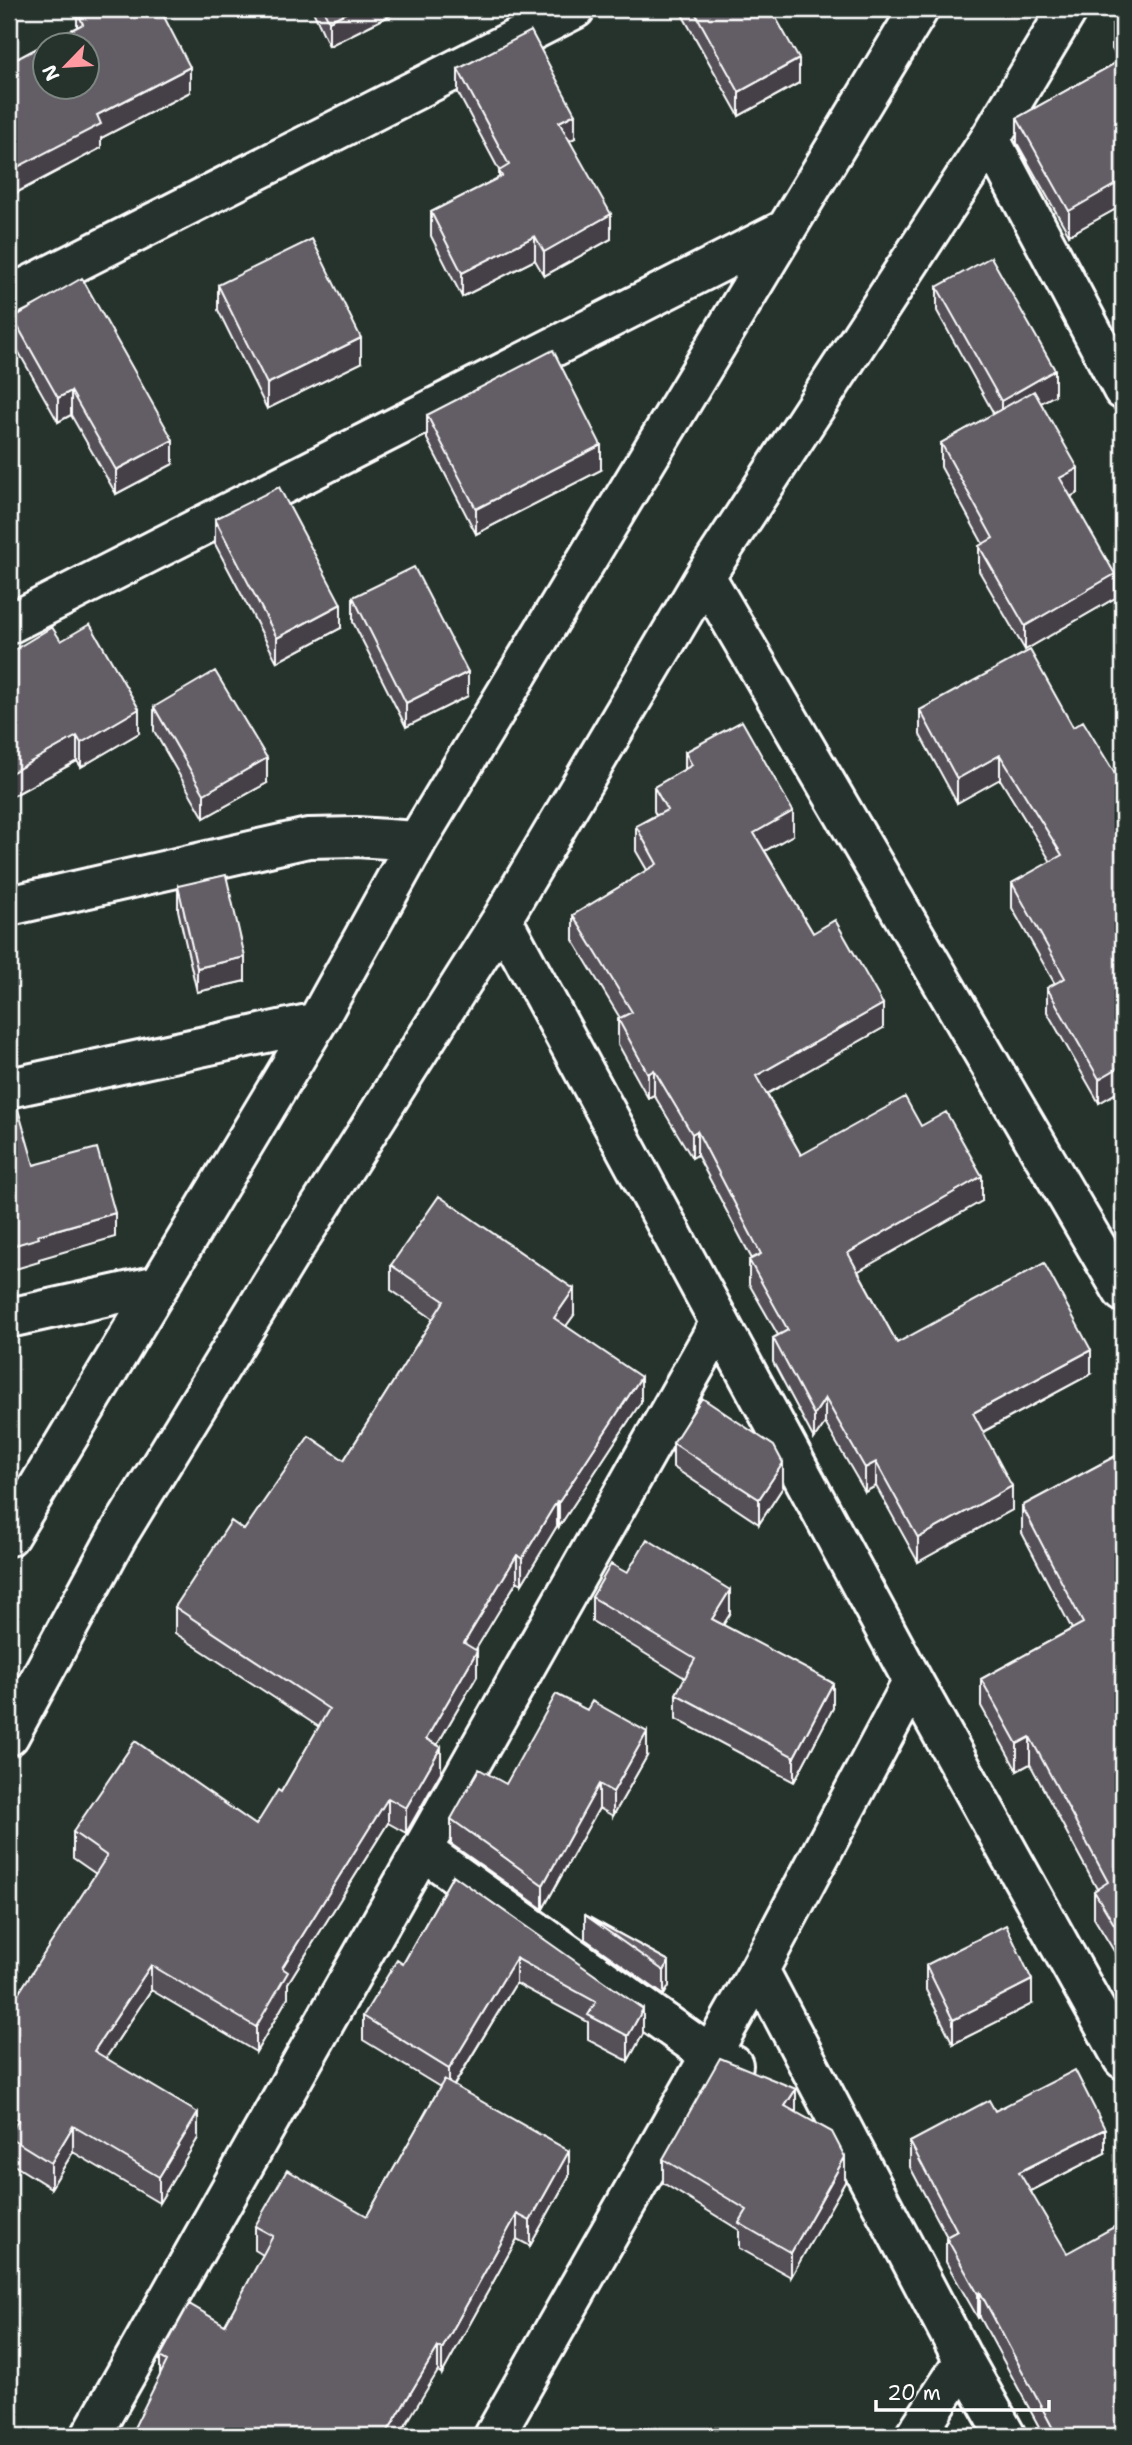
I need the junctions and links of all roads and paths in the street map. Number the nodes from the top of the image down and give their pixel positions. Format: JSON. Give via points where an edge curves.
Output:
{"nodes":[{"id":1,"x":575,"y":9,"type":"edge"},
{"id":2,"x":919,"y":9,"type":"edge"},
{"id":3,"x":1068,"y":9,"type":"edge"},
{"id":4,"x":990,"y":139,"type":"junction"},
{"id":5,"x":784,"y":230,"type":"junction"},
{"id":6,"x":9,"y":296,"type":"edge"},
{"id":7,"x":1123,"y":390,"type":"edge"},
{"id":8,"x":705,"y":576,"type":"junction"},
{"id":9,"x":9,"y":624,"type":"edge"},
{"id":10,"x":417,"y":841,"type":"junction"},
{"id":11,"x":9,"y":906,"type":"edge"},
{"id":12,"x":502,"y":919,"type":"junction"},
{"id":13,"x":317,"y":1022,"type":"junction"},
{"id":14,"x":9,"y":1088,"type":"edge"},
{"id":15,"x":158,"y":1285,"type":"junction"},
{"id":16,"x":1123,"y":1292,"type":"edge"},
{"id":17,"x":9,"y":1318,"type":"edge"},
{"id":18,"x":719,"y":1324,"type":"junction"},
{"id":19,"x":9,"y":1536,"type":"edge"},
{"id":20,"x":913,"y":1681,"type":"junction"},
{"id":21,"x":9,"y":1736,"type":"edge"},
{"id":22,"x":422,"y":1850,"type":"junction"},
{"id":23,"x":759,"y":1970,"type":"junction"},
{"id":24,"x":710,"y":2055,"type":"junction"},
{"id":25,"x":1123,"y":2059,"type":"edge"},
{"id":26,"x":829,"y":2104,"type":"junction"},
{"id":27,"x":964,"y":2361,"type":"junction"},
{"id":28,"x":91,"y":2436,"type":"edge"},
{"id":29,"x":494,"y":2436,"type":"edge"},
{"id":30,"x":915,"y":2436,"type":"edge"},
{"id":31,"x":1006,"y":2436,"type":"edge"}],
"edges":[{"from":1,"to":6,"type":"street"},
{"from":2,"to":5,"type":"street"},
{"from":3,"to":4,"type":"street"},
{"from":4,"to":7,"type":"street"},
{"from":4,"to":8,"type":"street"},
{"from":5,"to":9,"type":"street"},
{"from":5,"to":10,"type":"street"},
{"from":8,"to":12,"type":"street"},
{"from":8,"to":16,"type":"street"},
{"from":10,"to":11,"type":"street","via":[[307,838]]},
{"from":10,"to":13,"type":"street"},
{"from":12,"to":18,"type":"street"},
{"from":12,"to":21,"type":"street","via":[[118,1535]]},
{"from":13,"to":14,"type":"street"},
{"from":13,"to":15,"type":"street"},
{"from":15,"to":17,"type":"street"},
{"from":15,"to":19,"type":"street"},
{"from":18,"to":20,"type":"street"},
{"from":18,"to":22,"type":"street"},
{"from":20,"to":23,"type":"street"},
{"from":20,"to":25,"type":"street"},
{"from":22,"to":24,"type":"street"},
{"from":22,"to":28,"type":"street"},
{"from":23,"to":24,"type":"street"},
{"from":23,"to":26,"type":"street"},
{"from":24,"to":26,"type":"street"},
{"from":24,"to":29,"type":"street"},
{"from":26,"to":27,"type":"street"},
{"from":27,"to":30,"type":"street"},
{"from":27,"to":31,"type":"street"}]}
